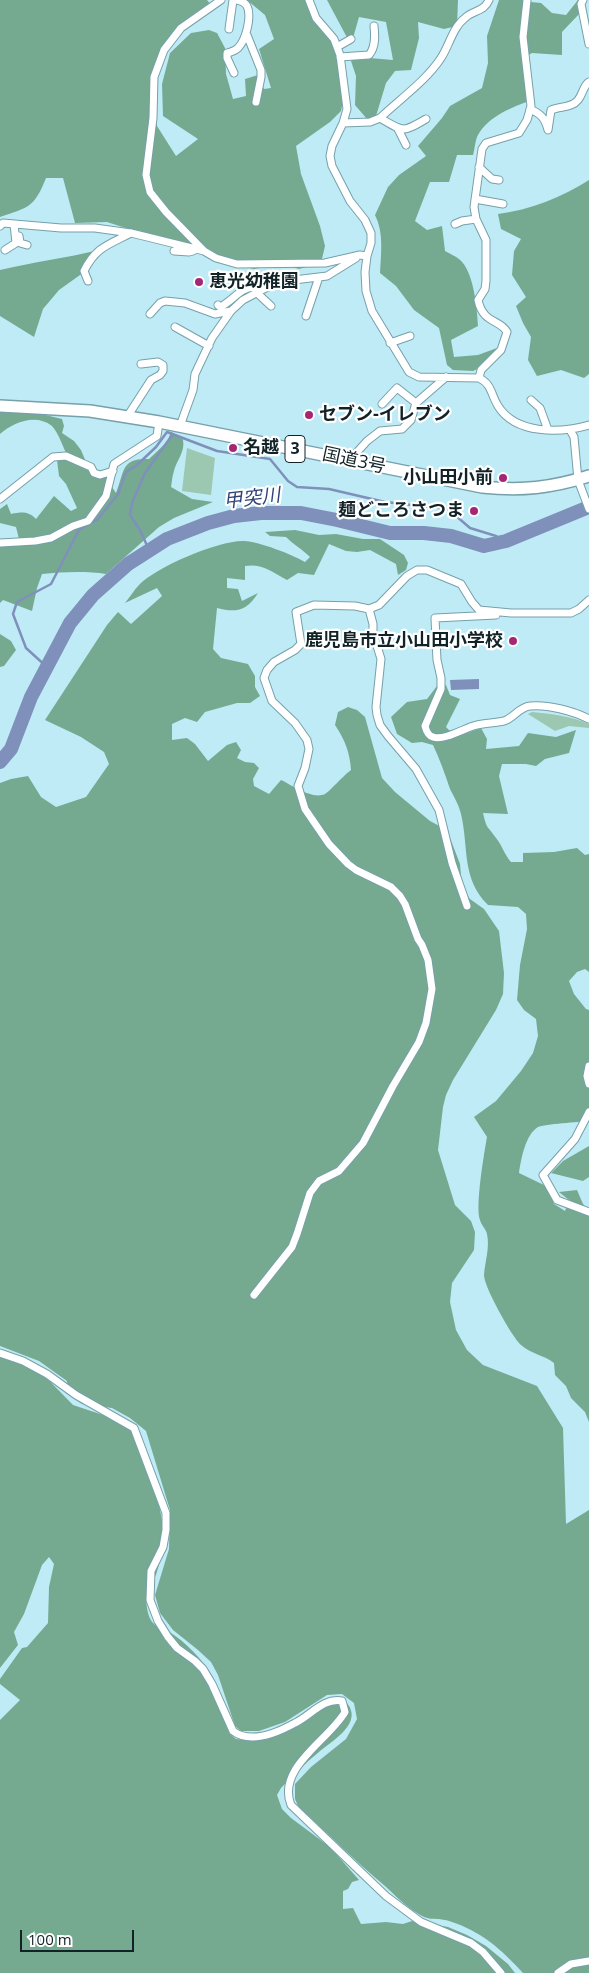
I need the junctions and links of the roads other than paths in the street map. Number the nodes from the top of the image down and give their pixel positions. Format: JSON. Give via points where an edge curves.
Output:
{"nodes":[{"id":1,"x":222,"y":0,"type":"edge"},
{"id":2,"x":235,"y":0,"type":"edge"},
{"id":3,"x":309,"y":0,"type":"edge"},
{"id":4,"x":489,"y":0,"type":"edge"},
{"id":5,"x":527,"y":0,"type":"edge"},
{"id":6,"x":581,"y":2,"type":"edge"},
{"id":7,"x":374,"y":26,"type":"dead end"},
{"id":8,"x":228,"y":29,"type":"dead end"},
{"id":9,"x":247,"y":35,"type":"junction"},
{"id":10,"x":350,"y":39,"type":"dead end"},
{"id":11,"x":589,"y":44,"type":"edge"},
{"id":12,"x":337,"y":47,"type":"junction"},
{"id":13,"x":340,"y":57,"type":"junction"},
{"id":14,"x":234,"y":73,"type":"dead end"},
{"id":15,"x":589,"y":82,"type":"edge"},
{"id":16,"x":256,"y":102,"type":"dead end"},
{"id":17,"x":530,"y":109,"type":"junction"},
{"id":18,"x":380,"y":118,"type":"junction"},
{"id":19,"x":426,"y":119,"type":"dead end"},
{"id":20,"x":343,"y":123,"type":"junction"},
{"id":21,"x":398,"y":129,"type":"junction"},
{"id":22,"x":406,"y":146,"type":"dead end"},
{"id":23,"x":479,"y":167,"type":"junction"},
{"id":24,"x":499,"y":180,"type":"dead end"},
{"id":25,"x":475,"y":199,"type":"junction"},
{"id":26,"x":503,"y":204,"type":"dead end"},
{"id":27,"x":476,"y":219,"type":"junction"},
{"id":28,"x":16,"y":224,"type":"junction"},
{"id":29,"x":455,"y":224,"type":"dead end"},
{"id":30,"x":0,"y":226,"type":"edge"},
{"id":31,"x":131,"y":233,"type":"junction"},
{"id":32,"x":27,"y":245,"type":"dead end"},
{"id":33,"x":5,"y":250,"type":"dead end"},
{"id":34,"x":196,"y":250,"type":"junction"},
{"id":35,"x":174,"y":251,"type":"dead end"},
{"id":36,"x":204,"y":251,"type":"junction"},
{"id":37,"x":363,"y":255,"type":"junction"},
{"id":38,"x":319,"y":277,"type":"junction"},
{"id":39,"x":88,"y":281,"type":"dead end"},
{"id":40,"x":257,"y":291,"type":"junction"},
{"id":41,"x":218,"y":305,"type":"dead end"},
{"id":42,"x":271,"y":306,"type":"dead end"},
{"id":43,"x":231,"y":311,"type":"junction"},
{"id":44,"x":150,"y":314,"type":"dead end"},
{"id":45,"x":306,"y":316,"type":"dead end"},
{"id":46,"x":175,"y":327,"type":"dead end"},
{"id":47,"x":390,"y":343,"type":"junction"},
{"id":48,"x":209,"y":346,"type":"junction"},
{"id":49,"x":407,"y":346,"type":"dead end"},
{"id":50,"x":141,"y":364,"type":"dead end"},
{"id":51,"x":446,"y":376,"type":"junction"},
{"id":52,"x":479,"y":378,"type":"junction"},
{"id":53,"x":531,"y":400,"type":"dead end"},
{"id":54,"x":416,"y":403,"type":"junction"},
{"id":55,"x":382,"y":404,"type":"dead end"},
{"id":56,"x":544,"y":404,"type":"dead end"},
{"id":57,"x":0,"y":406,"type":"edge"},
{"id":58,"x":543,"y":415,"type":"junction"},
{"id":59,"x":127,"y":417,"type":"junction"},
{"id":60,"x":159,"y":422,"type":"junction"},
{"id":61,"x":589,"y":425,"type":"edge"},
{"id":62,"x":180,"y":426,"type":"junction"},
{"id":63,"x":548,"y":430,"type":"junction"},
{"id":64,"x":570,"y":430,"type":"junction"},
{"id":65,"x":350,"y":460,"type":"junction"},
{"id":66,"x":113,"y":471,"type":"junction"},
{"id":67,"x":583,"y":478,"type":"edge"},
{"id":68,"x":0,"y":500,"type":"edge"},
{"id":69,"x":589,"y":509,"type":"edge"},
{"id":70,"x":0,"y":543,"type":"edge"},
{"id":71,"x":589,"y":600,"type":"edge"},
{"id":72,"x":369,"y":609,"type":"junction"},
{"id":73,"x":511,"y":613,"type":"junction"},
{"id":74,"x":589,"y":719,"type":"edge"},
{"id":75,"x":467,"y":906,"type":"dead end"},
{"id":76,"x":589,"y":1066,"type":"edge"},
{"id":77,"x":589,"y":1084,"type":"edge"},
{"id":78,"x":589,"y":1112,"type":"edge"},
{"id":79,"x":589,"y":1212,"type":"edge"},
{"id":80,"x":254,"y":1295,"type":"dead end"},
{"id":81,"x":0,"y":1353,"type":"edge"},
{"id":82,"x":589,"y":1961,"type":"edge"},
{"id":83,"x":501,"y":1973,"type":"edge"},
{"id":84,"x":558,"y":1973,"type":"edge"}],
"edges":[{"from":1,"to":36,"type":"street","via":[[180,28],[164,50],[154,77],[146,175],[150,192]]},
{"from":2,"to":8,"type":"street"},
{"from":2,"to":9,"type":"street","via":[[248,7]]},
{"from":3,"to":12,"type":"street","via":[[316,18]]},
{"from":4,"to":18,"type":"street","via":[[480,10],[466,16],[427,76]]},
{"from":5,"to":17,"type":"street","via":[[523,38]]},
{"from":6,"to":11,"type":"street"},
{"from":7,"to":13,"type":"street","via":[[375,38],[369,55]]},
{"from":9,"to":14,"type":"street","via":[[238,49],[227,53]]},
{"from":9,"to":16,"type":"street","via":[[261,70]]},
{"from":10,"to":12,"type":"street"},
{"from":12,"to":13,"type":"street"},
{"from":13,"to":20,"type":"street","via":[[347,109]]},
{"from":15,"to":17,"type":"street","via":[[579,100],[551,110],[548,130],[540,113]]},
{"from":17,"to":23,"type":"street","via":[[519,133],[486,143]]},
{"from":18,"to":20,"type":"street","via":[[370,122]]},
{"from":18,"to":21,"type":"street"},
{"from":19,"to":21,"type":"street","via":[[412,128]]},
{"from":20,"to":37,"type":"street","via":[[330,156],[350,201],[371,233],[371,243]]},
{"from":21,"to":22,"type":"street"},
{"from":23,"to":24,"type":"street","via":[[492,179]]},
{"from":23,"to":25,"type":"street"},
{"from":25,"to":26,"type":"street"},
{"from":25,"to":27,"type":"street"},
{"from":27,"to":29,"type":"street"},
{"from":27,"to":52,"type":"street","via":[[486,240],[486,281],[478,300],[480,308],[507,332],[502,350],[481,370]]},
{"from":28,"to":30,"type":"street"},
{"from":28,"to":31,"type":"street"},
{"from":28,"to":32,"type":"street","via":[[20,243]]},
{"from":28,"to":33,"type":"street","via":[[16,242]]},
{"from":31,"to":34,"type":"street"},
{"from":31,"to":39,"type":"street","via":[[101,248],[91,257],[84,271]]},
{"from":34,"to":35,"type":"street"},
{"from":34,"to":36,"type":"street"},
{"from":36,"to":37,"type":"street","via":[[237,264],[325,263]]},
{"from":37,"to":38,"type":"street","via":[[327,276]]},
{"from":37,"to":47,"type":"street","via":[[366,291],[372,311]]},
{"from":38,"to":40,"type":"street","via":[[277,282]]},
{"from":38,"to":45,"type":"street"},
{"from":40,"to":41,"type":"street","via":[[255,286],[247,287],[225,305]]},
{"from":40,"to":42,"type":"street"},
{"from":40,"to":43,"type":"street"},
{"from":43,"to":44,"type":"street","via":[[215,314],[185,303],[165,301]]},
{"from":43,"to":48,"type":"street"},
{"from":46,"to":48,"type":"street"},
{"from":47,"to":49,"type":"street","via":[[407,337]]},
{"from":47,"to":51,"type":"street","via":[[409,372],[419,377]]},
{"from":48,"to":62,"type":"street","via":[[195,374],[193,390]]},
{"from":50,"to":59,"type":"street","via":[[158,362],[164,371],[151,380]]},
{"from":51,"to":52,"type":"street"},
{"from":51,"to":54,"type":"street"},
{"from":52,"to":63,"type":"street","via":[[490,385],[501,411],[533,429]]},
{"from":53,"to":58,"type":"street"},
{"from":54,"to":55,"type":"street","via":[[398,388]]},
{"from":54,"to":65,"type":"street","via":[[411,420],[402,429],[380,431]]},
{"from":56,"to":58,"type":"street"},
{"from":57,"to":59,"type":"highway","name":"国道3号","number":"3"},
{"from":58,"to":63,"type":"street"},
{"from":59,"to":60,"type":"highway","name":"国道3号","number":"3"},
{"from":60,"to":62,"type":"highway","name":"国道3号","number":"3"},
{"from":60,"to":66,"type":"street","via":[[157,436],[114,464]]},
{"from":61,"to":64,"type":"street"},
{"from":62,"to":65,"type":"highway","name":"国道3号","number":"3"},
{"from":63,"to":64,"type":"street"},
{"from":64,"to":67,"type":"street"},
{"from":65,"to":67,"type":"highway","name":"国道3号","number":"3","via":[[503,489],[545,488]]},
{"from":66,"to":68,"type":"street","via":[[100,475],[66,456],[53,457]]},
{"from":66,"to":70,"type":"street","via":[[106,496],[88,522],[51,538]]},
{"from":67,"to":69,"type":"street","via":[[583,493]]},
{"from":71,"to":73,"type":"street","via":[[571,613]]},
{"from":72,"to":73,"type":"street","via":[[379,605],[406,576],[416,570],[427,570],[461,584],[479,610]]},
{"from":72,"to":75,"type":"street","via":[[381,659],[376,707],[380,725],[416,768],[439,810]]},
{"from":72,"to":80,"type":"street","via":[[314,605],[296,612],[301,644],[274,662],[264,678],[272,702],[295,723],[307,740],[309,749],[298,786],[305,809],[329,844],[348,864],[391,887],[400,896],[428,960],[432,989],[419,1042],[363,1143],[339,1171],[319,1181],[310,1192],[292,1246]]},
{"from":73,"to":74,"type":"street","via":[[435,618],[441,689],[428,716],[426,731],[435,738],[476,725],[504,721],[528,706],[546,706]]},
{"from":76,"to":77,"type":"street"},
{"from":78,"to":79,"type":"street","via":[[575,1139],[543,1175],[557,1200]]},
{"from":81,"to":83,"type":"street","via":[[47,1374],[76,1395],[134,1428],[166,1512],[163,1547],[151,1571],[150,1600],[168,1637],[203,1669],[233,1731],[239,1736],[266,1735],[295,1723],[321,1705],[336,1699],[342,1701],[345,1712],[339,1722],[294,1771],[287,1796],[291,1805],[386,1896],[421,1922],[471,1943]]},
{"from":82,"to":84,"type":"street","via":[[571,1964]]}]}
